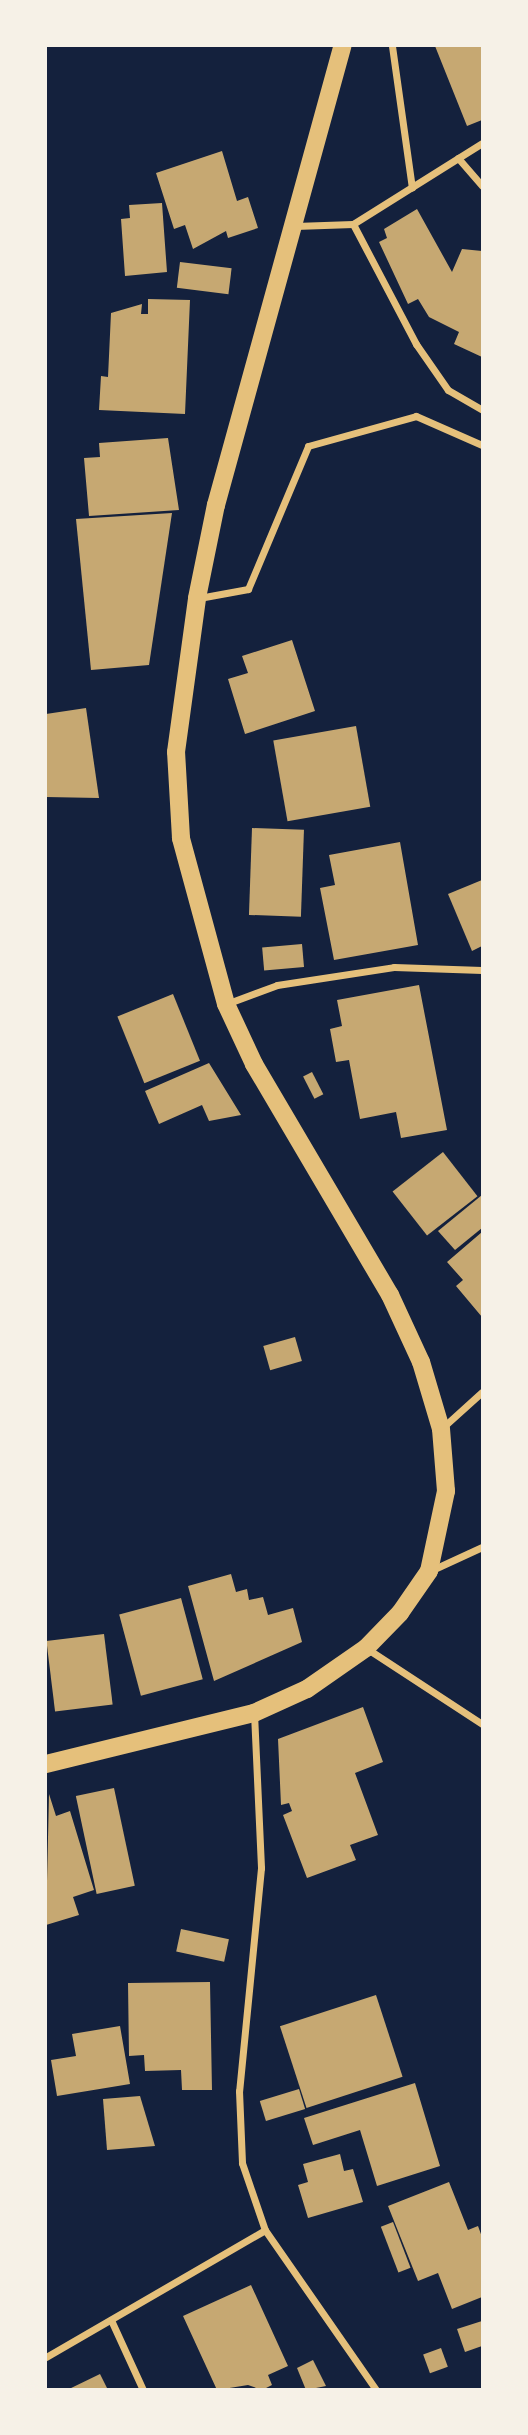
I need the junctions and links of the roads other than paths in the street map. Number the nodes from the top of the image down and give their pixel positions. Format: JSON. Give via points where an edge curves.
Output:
{"nodes":[{"id":1,"x":342,"y":46,"type":"edge"},
{"id":2,"x":392,"y":46,"type":"edge"},
{"id":3,"x":482,"y":143,"type":"edge"},
{"id":4,"x":458,"y":158,"type":"junction"},
{"id":5,"x":482,"y":186,"type":"edge"},
{"id":6,"x":412,"y":188,"type":"junction"},
{"id":7,"x":353,"y":224,"type":"junction"},
{"id":8,"x":292,"y":227,"type":"junction"},
{"id":9,"x":482,"y":410,"type":"edge"},
{"id":10,"x":482,"y":447,"type":"edge"},
{"id":11,"x":197,"y":598,"type":"junction"},
{"id":12,"x":482,"y":970,"type":"edge"},
{"id":13,"x":226,"y":1004,"type":"junction"},
{"id":14,"x":482,"y":1392,"type":"edge"},
{"id":15,"x":441,"y":1429,"type":"junction"},
{"id":16,"x":482,"y":1547,"type":"edge"},
{"id":17,"x":429,"y":1571,"type":"junction"},
{"id":18,"x":366,"y":1648,"type":"junction"},
{"id":19,"x":254,"y":1713,"type":"junction"},
{"id":20,"x":482,"y":1724,"type":"edge"},
{"id":21,"x":46,"y":1764,"type":"edge"},
{"id":22,"x":265,"y":2230,"type":"junction"},
{"id":23,"x":111,"y":2320,"type":"junction"},
{"id":24,"x":46,"y":2357,"type":"edge"},
{"id":25,"x":143,"y":2389,"type":"edge"},
{"id":26,"x":376,"y":2389,"type":"edge"}],
"edges":[{"from":1,"to":8,"type":"main road"},
{"from":2,"to":6,"type":"street"},
{"from":3,"to":4,"type":"street"},
{"from":4,"to":5,"type":"street"},
{"from":4,"to":6,"type":"street"},
{"from":6,"to":7,"type":"street"},
{"from":7,"to":8,"type":"street"},
{"from":7,"to":9,"type":"street","via":[[432,367],[448,390]]},
{"from":8,"to":11,"type":"main road"},
{"from":10,"to":11,"type":"street","via":[[416,416],[308,446],[248,589]]},
{"from":11,"to":13,"type":"main road","via":[[176,752],[180,826],[201,927]]},
{"from":12,"to":13,"type":"street","via":[[394,967],[277,985]]},
{"from":13,"to":15,"type":"main road","via":[[260,1075],[390,1294]]},
{"from":14,"to":15,"type":"street"},
{"from":15,"to":17,"type":"main road","via":[[446,1491]]},
{"from":16,"to":17,"type":"street"},
{"from":17,"to":18,"type":"main road"},
{"from":18,"to":19,"type":"main road","via":[[307,1689]]},
{"from":18,"to":20,"type":"street"},
{"from":19,"to":21,"type":"main road"},
{"from":19,"to":22,"type":"street","via":[[261,1868],[239,2091],[242,2163]]},
{"from":22,"to":23,"type":"street"},
{"from":22,"to":26,"type":"street"},
{"from":23,"to":24,"type":"street"},
{"from":23,"to":25,"type":"street"}]}
